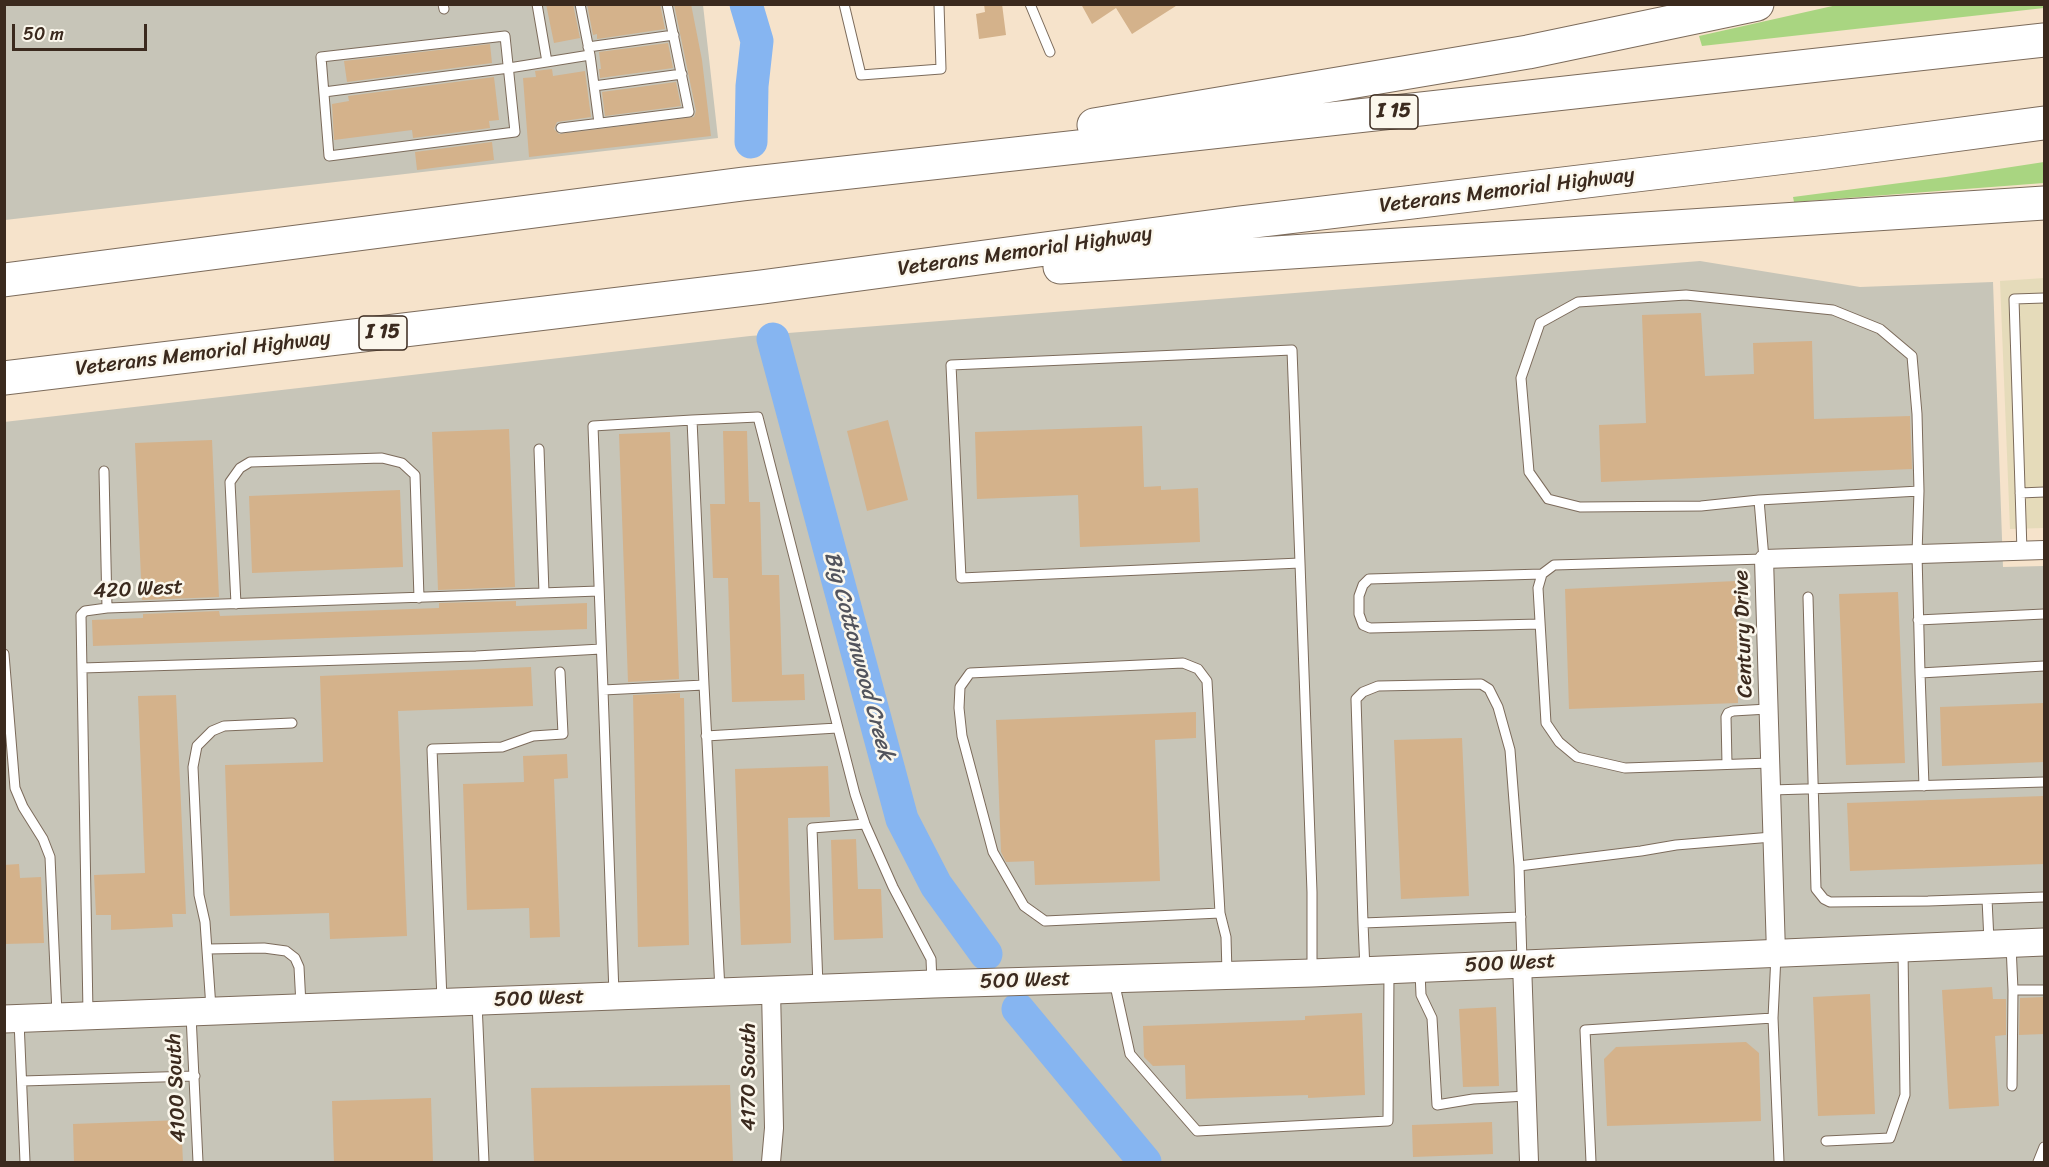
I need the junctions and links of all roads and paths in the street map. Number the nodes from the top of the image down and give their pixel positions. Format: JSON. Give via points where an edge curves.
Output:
{"nodes":[{"id":1,"x":537,"y":4,"type":"edge"},
{"id":2,"x":580,"y":4,"type":"edge"},
{"id":3,"x":667,"y":4,"type":"edge"},
{"id":4,"x":844,"y":4,"type":"edge"},
{"id":5,"x":939,"y":4,"type":"edge"},
{"id":6,"x":1030,"y":4,"type":"edge"},
{"id":7,"x":1757,"y":4,"type":"edge"},
{"id":8,"x":674,"y":35,"type":"junction"},
{"id":9,"x":2044,"y":40,"type":"edge"},
{"id":10,"x":589,"y":51,"type":"junction"},
{"id":11,"x":1050,"y":52,"type":"dead end"},
{"id":12,"x":548,"y":62,"type":"junction"},
{"id":13,"x":508,"y":68,"type":"junction"},
{"id":14,"x":682,"y":74,"type":"junction"},
{"id":15,"x":594,"y":86,"type":"junction"},
{"id":16,"x":324,"y":92,"type":"junction"},
{"id":17,"x":599,"y":123,"type":"junction"},
{"id":18,"x":2044,"y":123,"type":"edge"},
{"id":19,"x":561,"y":128,"type":"dead end"},
{"id":20,"x":743,"y":184,"type":"junction"},
{"id":21,"x":2044,"y":203,"type":"edge"},
{"id":22,"x":4,"y":280,"type":"edge"},
{"id":23,"x":762,"y":287,"type":"junction"},
{"id":24,"x":2044,"y":298,"type":"edge"},
{"id":25,"x":4,"y":378,"type":"edge"},
{"id":26,"x":692,"y":420,"type":"junction"},
{"id":27,"x":539,"y":449,"type":"dead end"},
{"id":28,"x":104,"y":471,"type":"dead end"},
{"id":29,"x":1919,"y":491,"type":"junction"},
{"id":30,"x":2044,"y":492,"type":"edge"},
{"id":31,"x":2020,"y":493,"type":"junction"},
{"id":32,"x":1759,"y":500,"type":"junction"},
{"id":33,"x":2022,"y":550,"type":"junction"},
{"id":34,"x":2044,"y":550,"type":"edge"},
{"id":35,"x":1917,"y":554,"type":"junction"},
{"id":36,"x":1764,"y":559,"type":"junction"},
{"id":37,"x":1300,"y":563,"type":"junction"},
{"id":38,"x":1542,"y":574,"type":"junction"},
{"id":39,"x":599,"y":591,"type":"junction"},
{"id":40,"x":544,"y":593,"type":"junction"},
{"id":41,"x":1808,"y":597,"type":"dead end"},
{"id":42,"x":419,"y":598,"type":"junction"},
{"id":43,"x":236,"y":604,"type":"junction"},
{"id":44,"x":107,"y":608,"type":"junction"},
{"id":45,"x":2044,"y":614,"type":"edge"},
{"id":46,"x":1918,"y":620,"type":"junction"},
{"id":47,"x":1540,"y":624,"type":"junction"},
{"id":48,"x":601,"y":649,"type":"junction"},
{"id":49,"x":4,"y":654,"type":"edge"},
{"id":50,"x":2044,"y":666,"type":"edge"},
{"id":51,"x":82,"y":668,"type":"junction"},
{"id":52,"x":560,"y":672,"type":"dead end"},
{"id":53,"x":1920,"y":673,"type":"junction"},
{"id":54,"x":704,"y":686,"type":"junction"},
{"id":55,"x":603,"y":690,"type":"junction"},
{"id":56,"x":1768,"y":709,"type":"junction"},
{"id":57,"x":292,"y":723,"type":"dead end"},
{"id":58,"x":837,"y":728,"type":"junction"},
{"id":59,"x":706,"y":736,"type":"junction"},
{"id":60,"x":1770,"y":763,"type":"junction"},
{"id":61,"x":1727,"y":764,"type":"junction"},
{"id":62,"x":2044,"y":782,"type":"edge"},
{"id":63,"x":1924,"y":786,"type":"junction"},
{"id":64,"x":1815,"y":789,"type":"junction"},
{"id":65,"x":1771,"y":790,"type":"junction"},
{"id":66,"x":865,"y":825,"type":"junction"},
{"id":67,"x":1772,"y":837,"type":"junction"},
{"id":68,"x":1520,"y":866,"type":"junction"},
{"id":69,"x":2044,"y":897,"type":"edge"},
{"id":70,"x":1987,"y":899,"type":"junction"},
{"id":71,"x":1220,"y":913,"type":"junction"},
{"id":72,"x":1521,"y":917,"type":"junction"},
{"id":73,"x":1363,"y":923,"type":"junction"},
{"id":74,"x":2044,"y":942,"type":"edge"},
{"id":75,"x":2000,"y":943,"type":"junction"},
{"id":76,"x":1903,"y":947,"type":"junction"},
{"id":77,"x":208,"y":949,"type":"junction"},
{"id":78,"x":1776,"y":953,"type":"junction"},
{"id":79,"x":1522,"y":963,"type":"junction"},
{"id":80,"x":1420,"y":968,"type":"junction"},
{"id":81,"x":1377,"y":970,"type":"junction"},
{"id":82,"x":1312,"y":973,"type":"junction"},
{"id":83,"x":1227,"y":975,"type":"junction"},
{"id":84,"x":1113,"y":979,"type":"junction"},
{"id":85,"x":933,"y":984,"type":"junction"},
{"id":86,"x":818,"y":989,"type":"junction"},
{"id":87,"x":771,"y":990,"type":"junction"},
{"id":88,"x":2013,"y":990,"type":"junction"},
{"id":89,"x":2044,"y":990,"type":"edge"},
{"id":90,"x":720,"y":992,"type":"junction"},
{"id":91,"x":614,"y":996,"type":"junction"},
{"id":92,"x":477,"y":1001,"type":"junction"},
{"id":93,"x":442,"y":1002,"type":"junction"},
{"id":94,"x":301,"y":1008,"type":"junction"},
{"id":95,"x":201,"y":1011,"type":"junction"},
{"id":96,"x":88,"y":1015,"type":"junction"},
{"id":97,"x":57,"y":1017,"type":"junction"},
{"id":98,"x":12,"y":1018,"type":"edge"},
{"id":99,"x":1773,"y":1018,"type":"junction"},
{"id":100,"x":195,"y":1076,"type":"junction"},
{"id":101,"x":22,"y":1081,"type":"junction"},
{"id":102,"x":2012,"y":1086,"type":"dead end"},
{"id":103,"x":1527,"y":1096,"type":"junction"},
{"id":104,"x":1826,"y":1141,"type":"dead end"},
{"id":105,"x":2044,"y":1147,"type":"edge"},
{"id":106,"x":25,"y":1162,"type":"edge"},
{"id":107,"x":198,"y":1162,"type":"edge"},
{"id":108,"x":484,"y":1162,"type":"edge"},
{"id":109,"x":771,"y":1162,"type":"edge"},
{"id":110,"x":1529,"y":1162,"type":"edge"},
{"id":111,"x":1592,"y":1162,"type":"edge"},
{"id":112,"x":1779,"y":1162,"type":"edge"},
{"id":113,"x":2038,"y":1162,"type":"edge"}],
"edges":[{"from":1,"to":12,"type":"lane"},
{"from":2,"to":10,"type":"lane"},
{"from":3,"to":8,"type":"lane"},
{"from":4,"to":5,"type":"lane","via":[[861,75],[941,69]]},
{"from":6,"to":11,"type":"lane"},
{"from":7,"to":20,"type":"highway","via":[[1528,52]]},
{"from":8,"to":10,"type":"lane"},
{"from":8,"to":14,"type":"lane"},
{"from":9,"to":20,"type":"highway","number":"I 15"},
{"from":10,"to":12,"type":"lane"},
{"from":10,"to":15,"type":"lane"},
{"from":12,"to":13,"type":"lane"},
{"from":13,"to":16,"type":"lane"},
{"from":13,"to":16,"type":"lane","via":[[505,36],[321,57]]},
{"from":13,"to":16,"type":"lane","via":[[515,132],[329,156]]},
{"from":14,"to":15,"type":"lane"},
{"from":14,"to":17,"type":"lane","via":[[689,112]]},
{"from":15,"to":17,"type":"lane"},
{"from":17,"to":19,"type":"lane"},
{"from":18,"to":23,"type":"highway","name":"Veterans Memorial Highway","number":"I 15"},
{"from":20,"to":22,"type":"highway","number":"I 15"},
{"from":21,"to":23,"type":"highway"},
{"from":23,"to":25,"type":"highway","name":"Veterans Memorial Highway","number":"I 15"},
{"from":24,"to":31,"type":"lane","via":[[2014,299]]},
{"from":26,"to":39,"type":"lane","via":[[593,426]]},
{"from":26,"to":54,"type":"lane"},
{"from":26,"to":58,"type":"lane","via":[[758,417]]},
{"from":27,"to":40,"type":"lane"},
{"from":28,"to":44,"type":"lane"},
{"from":29,"to":32,"type":"lane"},
{"from":29,"to":32,"type":"lane","via":[[1912,356],[1880,329],[1833,310],[1686,294],[1578,302],[1540,323],[1521,378],[1529,472],[1548,499],[1580,507],[1701,506]]},
{"from":29,"to":35,"type":"lane"},
{"from":30,"to":31,"type":"lane"},
{"from":31,"to":33,"type":"lane"},
{"from":32,"to":36,"type":"lane"},
{"from":33,"to":34,"type":"street","name":"Century Drive"},
{"from":33,"to":35,"type":"street","name":"Century Drive"},
{"from":35,"to":36,"type":"street","name":"Century Drive"},
{"from":35,"to":46,"type":"lane"},
{"from":36,"to":38,"type":"lane","via":[[1554,565]]},
{"from":36,"to":56,"type":"street","name":"Century Drive"},
{"from":37,"to":37,"type":"lane","via":[[961,578],[951,365],[1292,350]]},
{"from":37,"to":82,"type":"lane"},
{"from":38,"to":47,"type":"lane","via":[[1538,588]]},
{"from":38,"to":47,"type":"lane","via":[[1370,579],[1359,596],[1359,614],[1363,625],[1370,628]]},
{"from":39,"to":40,"type":"lane","name":"420 West"},
{"from":39,"to":48,"type":"lane"},
{"from":40,"to":42,"type":"lane","name":"420 West"},
{"from":41,"to":64,"type":"lane"},
{"from":42,"to":43,"type":"lane","name":"420 West"},
{"from":42,"to":43,"type":"lane","via":[[415,475],[402,463],[370,458],[250,462],[240,468],[230,482]]},
{"from":43,"to":44,"type":"lane","name":"420 West"},
{"from":44,"to":51,"type":"lane","name":"420 West","via":[[90,609],[81,615]]},
{"from":45,"to":46,"type":"lane"},
{"from":46,"to":53,"type":"lane"},
{"from":47,"to":61,"type":"lane","via":[[1546,723],[1577,758],[1625,768]]},
{"from":48,"to":51,"type":"lane"},
{"from":48,"to":55,"type":"lane"},
{"from":49,"to":97,"type":"lane","via":[[15,788],[50,857]]},
{"from":50,"to":53,"type":"lane"},
{"from":51,"to":96,"type":"lane","name":"420 West"},
{"from":52,"to":93,"type":"lane","via":[[563,734],[533,736],[502,747],[432,749]]},
{"from":53,"to":63,"type":"lane"},
{"from":54,"to":55,"type":"lane"},
{"from":54,"to":59,"type":"lane"},
{"from":55,"to":91,"type":"lane"},
{"from":56,"to":60,"type":"street","name":"Century Drive"},
{"from":56,"to":61,"type":"lane","via":[[1728,713]]},
{"from":57,"to":77,"type":"lane","name":"4100 South","via":[[224,726],[212,731],[197,746],[193,767],[199,895]]},
{"from":58,"to":59,"type":"lane"},
{"from":58,"to":66,"type":"lane"},
{"from":59,"to":90,"type":"lane"},
{"from":60,"to":61,"type":"lane"},
{"from":60,"to":65,"type":"street","name":"Century Drive"},
{"from":62,"to":63,"type":"lane"},
{"from":63,"to":64,"type":"lane"},
{"from":64,"to":65,"type":"lane"},
{"from":64,"to":70,"type":"lane","via":[[1816,889],[1824,899]]},
{"from":65,"to":67,"type":"street","name":"Century Drive"},
{"from":66,"to":85,"type":"lane","via":[[931,959]]},
{"from":66,"to":86,"type":"lane","via":[[812,828]]},
{"from":67,"to":68,"type":"lane","via":[[1676,845]]},
{"from":67,"to":78,"type":"street","name":"Century Drive"},
{"from":68,"to":72,"type":"lane"},
{"from":68,"to":73,"type":"lane","via":[[1510,750],[1490,688],[1481,684],[1378,686],[1356,699]]},
{"from":69,"to":70,"type":"lane"},
{"from":70,"to":75,"type":"lane"},
{"from":71,"to":71,"type":"lane","via":[[1207,681],[1198,669],[1183,663],[970,673],[960,687],[962,736],[993,852],[1024,906],[1045,921]]},
{"from":71,"to":83,"type":"lane","via":[[1226,937]]},
{"from":72,"to":73,"type":"lane"},
{"from":72,"to":79,"type":"lane"},
{"from":73,"to":81,"type":"lane"},
{"from":74,"to":75,"type":"main road","name":"500 West"},
{"from":75,"to":76,"type":"main road","name":"500 West"},
{"from":75,"to":88,"type":"lane"},
{"from":76,"to":78,"type":"main road","name":"500 West"},
{"from":76,"to":104,"type":"lane","via":[[1905,1095],[1890,1138]]},
{"from":77,"to":94,"type":"lane","via":[[286,951],[299,967]]},
{"from":77,"to":95,"type":"lane","name":"4100 South"},
{"from":78,"to":79,"type":"main road","name":"500 West"},
{"from":78,"to":99,"type":"lane"},
{"from":79,"to":80,"type":"main road","name":"500 West"},
{"from":79,"to":103,"type":"street"},
{"from":80,"to":81,"type":"main road","name":"500 West"},
{"from":80,"to":103,"type":"lane","via":[[1421,995],[1432,1018],[1437,1105]]},
{"from":81,"to":82,"type":"main road","name":"500 West"},
{"from":81,"to":84,"type":"lane","via":[[1388,1121],[1197,1131],[1130,1054]]},
{"from":82,"to":83,"type":"main road","name":"500 West"},
{"from":83,"to":84,"type":"main road","name":"500 West"},
{"from":84,"to":85,"type":"main road","name":"500 West"},
{"from":85,"to":86,"type":"main road","name":"500 West"},
{"from":86,"to":87,"type":"main road","name":"500 West"},
{"from":87,"to":90,"type":"main road","name":"500 West"},
{"from":87,"to":109,"type":"street","name":"4170 South"},
{"from":88,"to":89,"type":"lane"},
{"from":88,"to":102,"type":"lane"},
{"from":90,"to":91,"type":"main road","name":"500 West"},
{"from":91,"to":92,"type":"main road","name":"500 West"},
{"from":92,"to":93,"type":"main road","name":"500 West"},
{"from":92,"to":108,"type":"lane"},
{"from":93,"to":94,"type":"main road","name":"500 West"},
{"from":94,"to":95,"type":"main road","name":"500 West"},
{"from":95,"to":96,"type":"main road","name":"500 West"},
{"from":95,"to":100,"type":"lane","name":"4100 South"},
{"from":96,"to":97,"type":"main road","name":"500 West"},
{"from":97,"to":98,"type":"main road","name":"500 West"},
{"from":98,"to":101,"type":"lane"},
{"from":99,"to":111,"type":"lane","via":[[1585,1030]]},
{"from":99,"to":112,"type":"lane"},
{"from":100,"to":101,"type":"lane"},
{"from":100,"to":107,"type":"lane","name":"4100 South"},
{"from":101,"to":106,"type":"lane"},
{"from":103,"to":110,"type":"street"},
{"from":105,"to":113,"type":"lane"}]}
